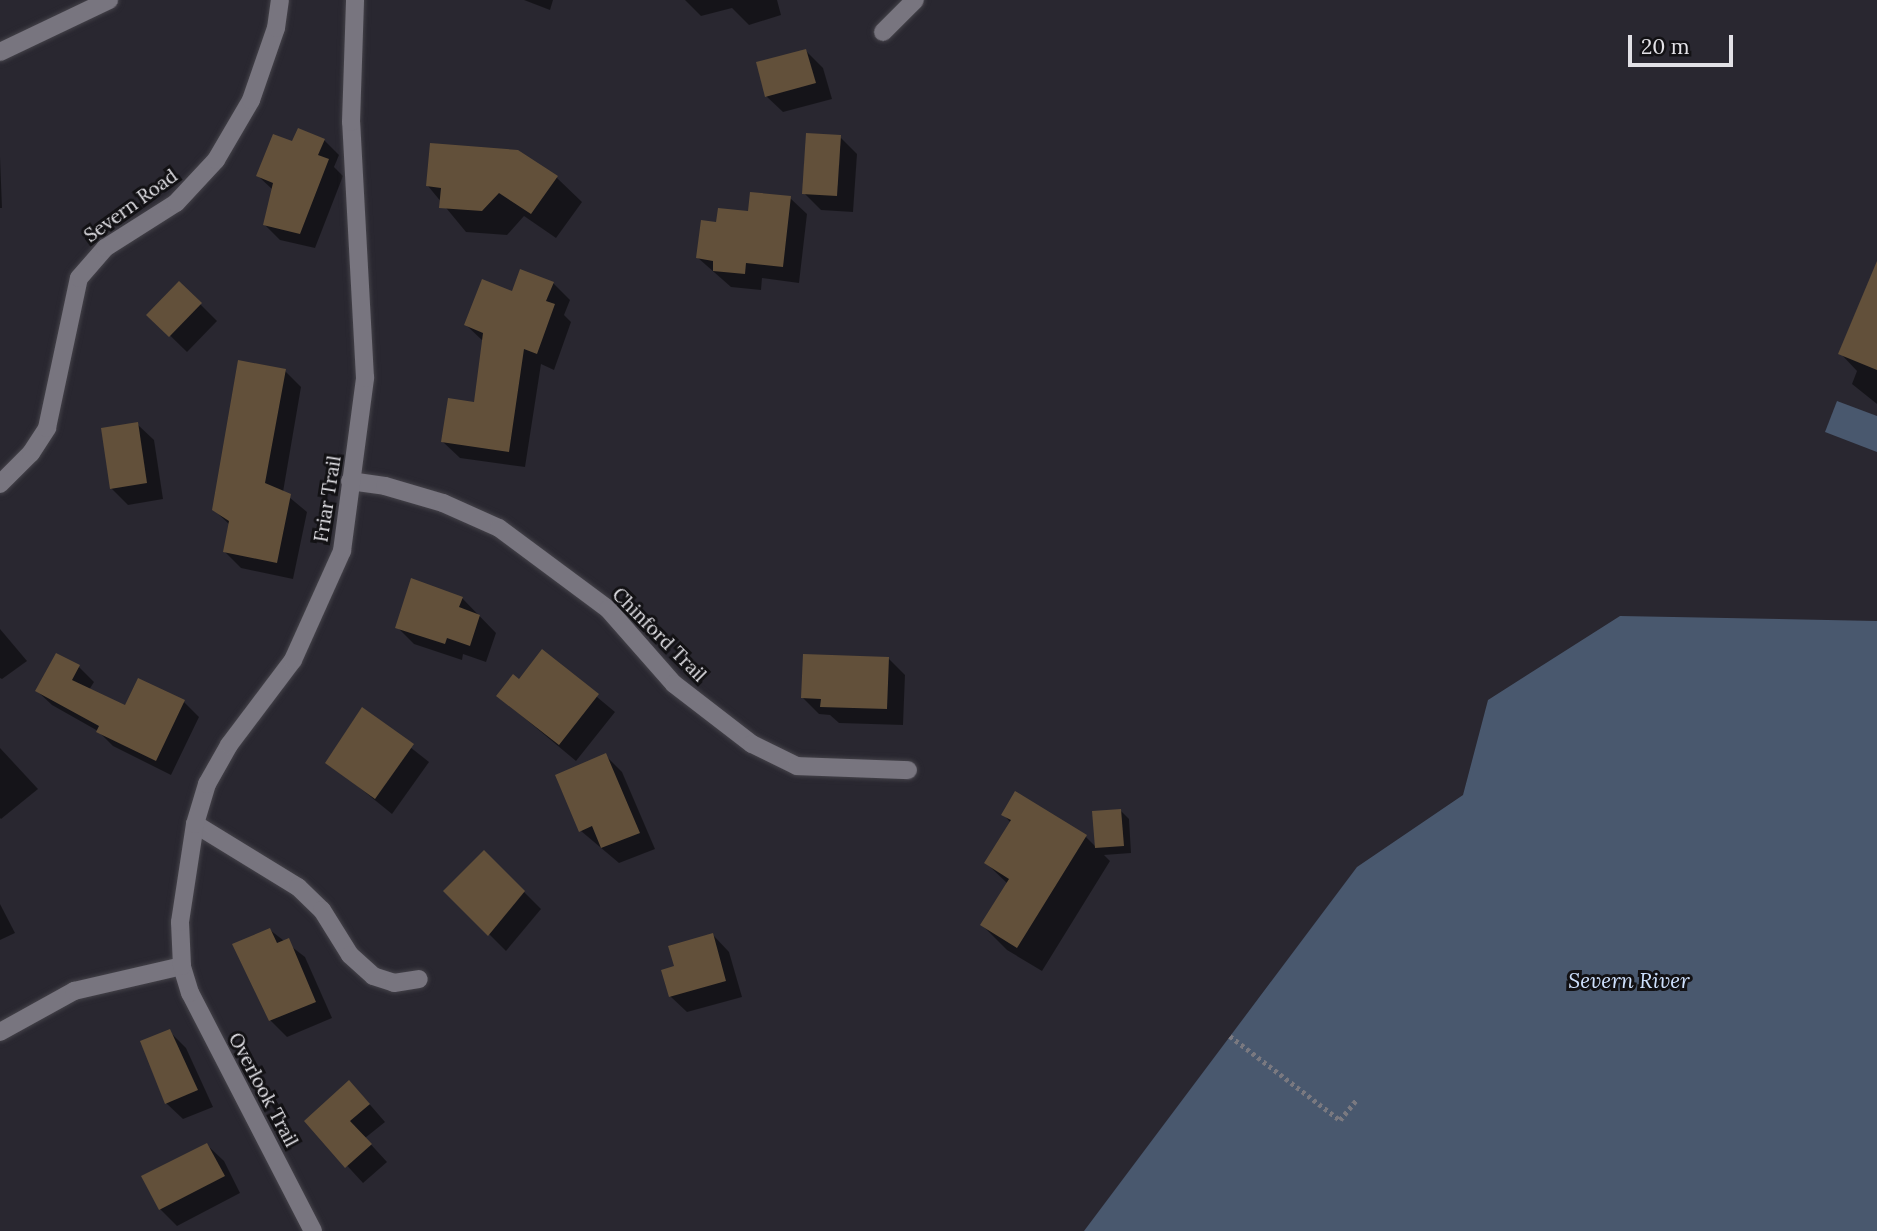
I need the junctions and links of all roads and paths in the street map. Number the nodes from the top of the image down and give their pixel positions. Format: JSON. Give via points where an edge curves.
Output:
{"nodes":[{"id":1,"x":109,"y":0,"type":"edge"},
{"id":2,"x":280,"y":0,"type":"edge"},
{"id":3,"x":355,"y":0,"type":"edge"},
{"id":4,"x":915,"y":0,"type":"edge"},
{"id":5,"x":883,"y":32,"type":"dead end"},
{"id":6,"x":0,"y":52,"type":"edge"},
{"id":7,"x":350,"y":481,"type":"junction"},
{"id":8,"x":0,"y":484,"type":"edge"},
{"id":9,"x":908,"y":770,"type":"dead end"},
{"id":10,"x":195,"y":824,"type":"junction"},
{"id":11,"x":183,"y":966,"type":"junction"},
{"id":12,"x":419,"y":979,"type":"dead end"},
{"id":13,"x":0,"y":1032,"type":"edge"},
{"id":14,"x":1230,"y":1036,"type":"dead end"},
{"id":15,"x":1356,"y":1100,"type":"dead end"},
{"id":16,"x":313,"y":1231,"type":"edge"}],
"edges":[{"from":1,"to":6,"type":"street"},
{"from":2,"to":8,"type":"street","name":"Severn Road","via":[[276,28],[251,100],[216,160],[176,203],[105,248],[79,278],[47,428],[31,453]]},
{"from":3,"to":7,"type":"street","name":"Friar Trail","via":[[351,122],[366,353],[364,401]]},
{"from":4,"to":5,"type":"street"},
{"from":7,"to":9,"type":"street","name":"Chinford Trail","via":[[386,485],[499,528],[608,609],[674,684],[752,744],[797,766]]},
{"from":7,"to":10,"type":"street","name":"Friar Trail","via":[[342,551],[329,582],[280,680],[215,767]]},
{"from":10,"to":11,"type":"street","name":"Friar Trail","via":[[180,922]]},
{"from":10,"to":12,"type":"street","via":[[298,887],[322,910],[350,955],[373,976],[394,983]]},
{"from":11,"to":13,"type":"street","via":[[75,991],[29,1012]]},
{"from":11,"to":16,"type":"street","name":"Overlook Trail","via":[[198,1012]]},
{"from":14,"to":15,"type":"path","via":[[1340,1120]]}]}
